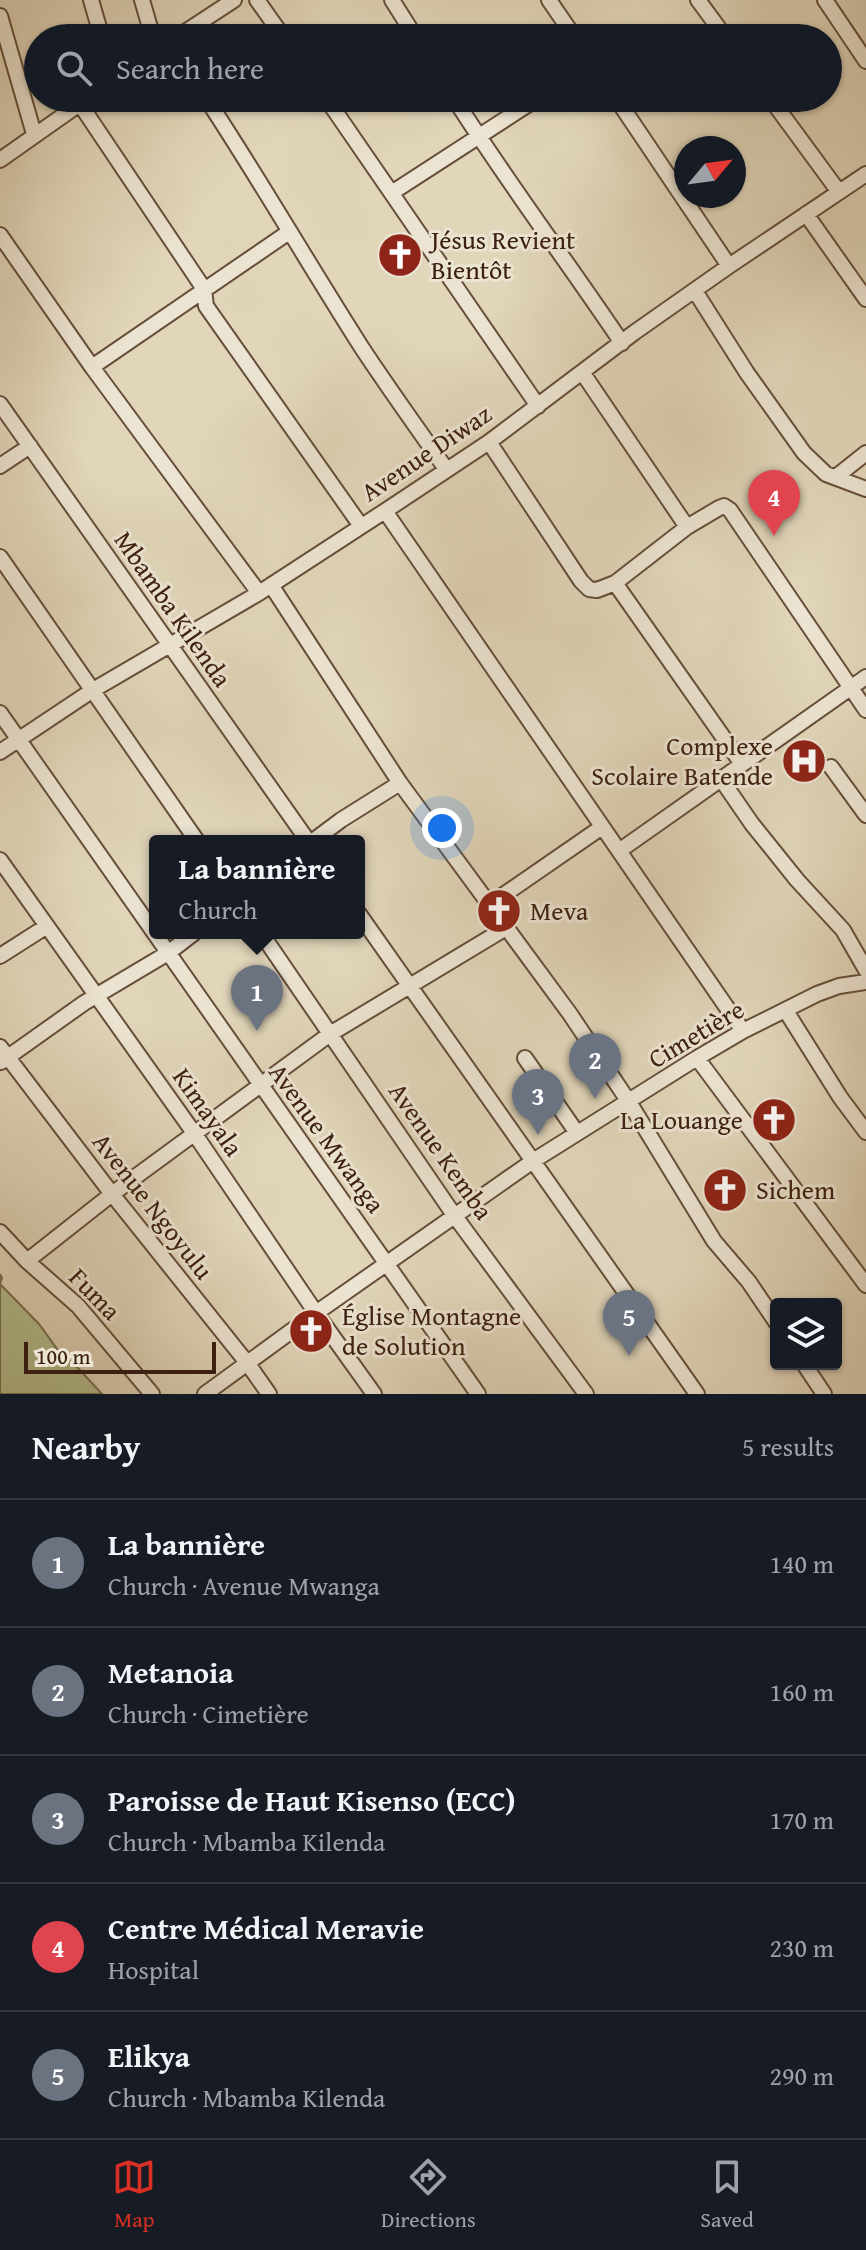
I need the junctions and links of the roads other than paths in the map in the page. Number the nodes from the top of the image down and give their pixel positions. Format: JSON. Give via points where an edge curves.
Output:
{"nodes":[{"id":1,"x":91,"y":0,"type":"edge"},
{"id":2,"x":142,"y":0,"type":"edge"},
{"id":3,"x":234,"y":0,"type":"edge"},
{"id":4,"x":257,"y":0,"type":"edge"},
{"id":5,"x":392,"y":0,"type":"edge"},
{"id":6,"x":549,"y":0,"type":"edge"},
{"id":7,"x":698,"y":0,"type":"edge"},
{"id":8,"x":825,"y":0,"type":"edge"},
{"id":9,"x":0,"y":16,"type":"edge"},
{"id":10,"x":98,"y":24,"type":"edge"},
{"id":11,"x":149,"y":24,"type":"edge"},
{"id":12,"x":197,"y":24,"type":"edge"},
{"id":13,"x":274,"y":24,"type":"edge"},
{"id":14,"x":407,"y":24,"type":"edge"},
{"id":15,"x":565,"y":24,"type":"edge"},
{"id":16,"x":716,"y":24,"type":"edge"},
{"id":17,"x":841,"y":24,"type":"edge"},
{"id":18,"x":842,"y":25,"type":"edge"},
{"id":19,"x":866,"y":61,"type":"edge"},
{"id":20,"x":24,"y":99,"type":"edge"},
{"id":21,"x":28,"y":112,"type":"edge"},
{"id":22,"x":67,"y":112,"type":"edge"},
{"id":23,"x":91,"y":112,"type":"edge"},
{"id":24,"x":215,"y":112,"type":"edge"},
{"id":25,"x":336,"y":112,"type":"edge"},
{"id":26,"x":463,"y":112,"type":"edge"},
{"id":27,"x":516,"y":112,"type":"edge"},
{"id":28,"x":625,"y":112,"type":"edge"},
{"id":29,"x":780,"y":112,"type":"edge"},
{"id":30,"x":34,"y":134,"type":"junction"},
{"id":31,"x":478,"y":136,"type":"junction"},
{"id":32,"x":0,"y":160,"type":"edge"},
{"id":33,"x":866,"y":174,"type":"edge"},
{"id":34,"x":393,"y":192,"type":"junction"},
{"id":35,"x":839,"y":192,"type":"junction"},
{"id":36,"x":806,"y":214,"type":"junction"},
{"id":37,"x":289,"y":232,"type":"junction"},
{"id":38,"x":0,"y":235,"type":"edge"},
{"id":39,"x":729,"y":266,"type":"junction"},
{"id":40,"x":204,"y":289,"type":"junction"},
{"id":41,"x":695,"y":291,"type":"junction"},
{"id":42,"x":866,"y":299,"type":"edge"},
{"id":43,"x":622,"y":343,"type":"junction"},
{"id":44,"x":92,"y":367,"type":"junction"},
{"id":45,"x":582,"y":372,"type":"junction"},
{"id":46,"x":0,"y":404,"type":"edge"},
{"id":47,"x":538,"y":406,"type":"junction"},
{"id":48,"x":489,"y":442,"type":"junction"},
{"id":49,"x":30,"y":446,"type":"junction"},
{"id":50,"x":866,"y":453,"type":"edge"},
{"id":51,"x":0,"y":466,"type":"edge"},
{"id":52,"x":446,"y":469,"type":"junction"},
{"id":53,"x":837,"y":476,"type":"junction"},
{"id":54,"x":866,"y":489,"type":"edge"},
{"id":55,"x":385,"y":511,"type":"junction"},
{"id":56,"x":361,"y":526,"type":"junction"},
{"id":57,"x":687,"y":527,"type":"junction"},
{"id":58,"x":0,"y":557,"type":"edge"},
{"id":59,"x":615,"y":583,"type":"junction"},
{"id":60,"x":265,"y":589,"type":"junction"},
{"id":61,"x":170,"y":646,"type":"junction"},
{"id":62,"x":866,"y":677,"type":"edge"},
{"id":63,"x":852,"y":688,"type":"junction"},
{"id":64,"x":93,"y":690,"type":"junction"},
{"id":65,"x":866,"y":710,"type":"edge"},
{"id":66,"x":0,"y":713,"type":"edge"},
{"id":67,"x":18,"y":738,"type":"junction"},
{"id":68,"x":0,"y":752,"type":"edge"},
{"id":69,"x":742,"y":764,"type":"junction"},
{"id":70,"x":831,"y":767,"type":"dead end"},
{"id":71,"x":721,"y":779,"type":"junction"},
{"id":72,"x":400,"y":783,"type":"junction"},
{"id":73,"x":866,"y":815,"type":"edge"},
{"id":74,"x":602,"y":827,"type":"junction"},
{"id":75,"x":193,"y":835,"type":"edge"},
{"id":76,"x":306,"y":835,"type":"edge"},
{"id":77,"x":319,"y":835,"type":"edge"},
{"id":78,"x":619,"y":851,"type":"junction"},
{"id":79,"x":0,"y":860,"type":"edge"},
{"id":80,"x":489,"y":905,"type":"junction"},
{"id":81,"x":365,"y":923,"type":"edge"},
{"id":82,"x":47,"y":926,"type":"junction"},
{"id":83,"x":149,"y":926,"type":"edge"},
{"id":84,"x":506,"y":928,"type":"junction"},
{"id":85,"x":158,"y":939,"type":"edge"},
{"id":86,"x":186,"y":939,"type":"edge"},
{"id":87,"x":265,"y":939,"type":"edge"},
{"id":88,"x":168,"y":953,"type":"junction"},
{"id":89,"x":0,"y":956,"type":"edge"},
{"id":90,"x":866,"y":970,"type":"edge"},
{"id":91,"x":866,"y":981,"type":"edge"},
{"id":92,"x":409,"y":985,"type":"junction"},
{"id":93,"x":96,"y":995,"type":"junction"},
{"id":94,"x":786,"y":1011,"type":"junction"},
{"id":95,"x":743,"y":1031,"type":"junction"},
{"id":96,"x":330,"y":1034,"type":"junction"},
{"id":97,"x":2,"y":1056,"type":"edge"},
{"id":98,"x":525,"y":1058,"type":"dead end"},
{"id":99,"x":697,"y":1058,"type":"junction"},
{"id":100,"x":260,"y":1085,"type":"junction"},
{"id":101,"x":629,"y":1102,"type":"junction"},
{"id":102,"x":866,"y":1132,"type":"edge"},
{"id":103,"x":194,"y":1133,"type":"junction"},
{"id":104,"x":577,"y":1133,"type":"junction"},
{"id":105,"x":533,"y":1161,"type":"junction"},
{"id":106,"x":112,"y":1194,"type":"junction"},
{"id":107,"x":454,"y":1215,"type":"junction"},
{"id":108,"x":0,"y":1232,"type":"edge"},
{"id":109,"x":27,"y":1261,"type":"junction"},
{"id":110,"x":387,"y":1263,"type":"junction"},
{"id":111,"x":866,"y":1285,"type":"edge"},
{"id":112,"x":316,"y":1313,"type":"junction"},
{"id":113,"x":770,"y":1313,"type":"edge"},
{"id":114,"x":248,"y":1364,"type":"junction"},
{"id":115,"x":808,"y":1370,"type":"edge"},
{"id":116,"x":152,"y":1394,"type":"edge"},
{"id":117,"x":205,"y":1394,"type":"edge"},
{"id":118,"x":269,"y":1394,"type":"edge"},
{"id":119,"x":374,"y":1394,"type":"edge"},
{"id":120,"x":478,"y":1394,"type":"edge"},
{"id":121,"x":586,"y":1394,"type":"edge"},
{"id":122,"x":697,"y":1394,"type":"edge"},
{"id":123,"x":824,"y":1394,"type":"edge"}],
"edges":[{"from":1,"to":10,"type":"street"},
{"from":2,"to":11,"type":"street"},
{"from":3,"to":12,"type":"street"},
{"from":4,"to":13,"type":"street"},
{"from":5,"to":14,"type":"street"},
{"from":6,"to":15,"type":"street"},
{"from":7,"to":16,"type":"street"},
{"from":8,"to":17,"type":"street"},
{"from":9,"to":20,"type":"street"},
{"from":18,"to":19,"type":"street"},
{"from":21,"to":30,"type":"street"},
{"from":22,"to":30,"type":"street"},
{"from":23,"to":40,"type":"street"},
{"from":24,"to":37,"type":"street"},
{"from":25,"to":34,"type":"street"},
{"from":26,"to":31,"type":"street"},
{"from":27,"to":31,"type":"street"},
{"from":28,"to":39,"type":"street"},
{"from":29,"to":35,"type":"street"},
{"from":30,"to":32,"type":"street"},
{"from":31,"to":34,"type":"street"},
{"from":31,"to":43,"type":"street"},
{"from":33,"to":35,"type":"street","name":"Avenue Diwaz"},
{"from":34,"to":47,"type":"street"},
{"from":35,"to":36,"type":"street","name":"Avenue Diwaz"},
{"from":36,"to":39,"type":"street","name":"Avenue Diwaz"},
{"from":36,"to":42,"type":"street"},
{"from":37,"to":40,"type":"street"},
{"from":37,"to":52,"type":"street"},
{"from":38,"to":44,"type":"street"},
{"from":39,"to":41,"type":"street","name":"Avenue Diwaz"},
{"from":40,"to":44,"type":"street"},
{"from":40,"to":56,"type":"street","via":[[206,306]]},
{"from":41,"to":43,"type":"street","name":"Avenue Diwaz"},
{"from":41,"to":53,"type":"street","via":[[804,453],[826,474]]},
{"from":43,"to":45,"type":"street","name":"Avenue Diwaz"},
{"from":44,"to":60,"type":"street"},
{"from":45,"to":47,"type":"street","name":"Avenue Diwaz"},
{"from":45,"to":57,"type":"street"},
{"from":46,"to":49,"type":"street","name":"Mbamba Kilenda"},
{"from":47,"to":48,"type":"street","name":"Avenue Diwaz"},
{"from":48,"to":52,"type":"street","name":"Avenue Diwaz"},
{"from":48,"to":59,"type":"street","via":[[581,581],[597,590]]},
{"from":49,"to":51,"type":"street"},
{"from":49,"to":61,"type":"street","name":"Mbamba Kilenda"},
{"from":50,"to":53,"type":"street"},
{"from":52,"to":55,"type":"street","name":"Avenue Diwaz"},
{"from":53,"to":54,"type":"street"},
{"from":55,"to":56,"type":"street","name":"Avenue Diwaz"},
{"from":55,"to":74,"type":"street"},
{"from":56,"to":60,"type":"street","name":"Avenue Diwaz"},
{"from":57,"to":59,"type":"street"},
{"from":57,"to":63,"type":"street","via":[[727,507]]},
{"from":58,"to":64,"type":"street"},
{"from":59,"to":69,"type":"street"},
{"from":60,"to":61,"type":"street","name":"Avenue Diwaz"},
{"from":60,"to":72,"type":"street"},
{"from":61,"to":64,"type":"street","name":"Avenue Diwaz"},
{"from":61,"to":76,"type":"street","name":"Mbamba Kilenda"},
{"from":62,"to":63,"type":"street"},
{"from":63,"to":65,"type":"street"},
{"from":63,"to":69,"type":"street"},
{"from":64,"to":67,"type":"street","name":"Avenue Diwaz"},
{"from":64,"to":75,"type":"street"},
{"from":66,"to":67,"type":"street","name":"Avenue Mwanga"},
{"from":67,"to":68,"type":"street","name":"Avenue Diwaz"},
{"from":67,"to":83,"type":"street","name":"Avenue Mwanga"},
{"from":69,"to":71,"type":"street"},
{"from":70,"to":73,"type":"street"},
{"from":71,"to":78,"type":"street"},
{"from":71,"to":90,"type":"street","via":[[797,880],[843,930]]},
{"from":72,"to":77,"type":"street"},
{"from":72,"to":80,"type":"street"},
{"from":74,"to":78,"type":"street"},
{"from":74,"to":80,"type":"street"},
{"from":78,"to":95,"type":"street"},
{"from":79,"to":82,"type":"street","name":"Kimayala"},
{"from":80,"to":84,"type":"street"},
{"from":81,"to":92,"type":"street"},
{"from":82,"to":89,"type":"street"},
{"from":82,"to":93,"type":"street","name":"Kimayala"},
{"from":84,"to":92,"type":"street"},
{"from":84,"to":101,"type":"street"},
{"from":85,"to":88,"type":"street","name":"Avenue Mwanga"},
{"from":86,"to":88,"type":"street"},
{"from":87,"to":96,"type":"street","name":"Avenue Kemba"},
{"from":88,"to":93,"type":"street"},
{"from":88,"to":100,"type":"street","name":"Avenue Mwanga"},
{"from":91,"to":94,"type":"street","name":"Cimetière","via":[[817,994]]},
{"from":92,"to":96,"type":"street"},
{"from":92,"to":105,"type":"street"},
{"from":93,"to":97,"type":"street"},
{"from":93,"to":103,"type":"street","name":"Kimayala"},
{"from":94,"to":95,"type":"street","name":"Cimetière"},
{"from":94,"to":102,"type":"street"},
{"from":95,"to":99,"type":"street","name":"Cimetière"},
{"from":96,"to":100,"type":"street"},
{"from":96,"to":107,"type":"street","name":"Avenue Kemba"},
{"from":97,"to":106,"type":"street","name":"Avenue Ngoyulu"},
{"from":98,"to":104,"type":"street"},
{"from":99,"to":101,"type":"street","name":"Cimetière"},
{"from":99,"to":111,"type":"street"},
{"from":100,"to":103,"type":"street"},
{"from":100,"to":110,"type":"street","name":"Avenue Mwanga"},
{"from":101,"to":104,"type":"street","name":"Cimetière"},
{"from":101,"to":113,"type":"street","via":[[714,1241]]},
{"from":103,"to":106,"type":"street"},
{"from":103,"to":112,"type":"street","name":"Kimayala"},
{"from":104,"to":105,"type":"street","name":"Cimetière"},
{"from":105,"to":107,"type":"street","name":"Cimetière"},
{"from":105,"to":122,"type":"street"},
{"from":106,"to":109,"type":"street"},
{"from":106,"to":114,"type":"street","name":"Avenue Ngoyulu"},
{"from":107,"to":110,"type":"street","name":"Cimetière"},
{"from":107,"to":121,"type":"street","name":"Avenue Kemba"},
{"from":108,"to":109,"type":"street","name":"Fuma"},
{"from":109,"to":116,"type":"street","name":"Fuma","via":[[78,1306]]},
{"from":110,"to":112,"type":"street","name":"Cimetière"},
{"from":110,"to":120,"type":"street","name":"Avenue Mwanga"},
{"from":112,"to":114,"type":"street","name":"Cimetière"},
{"from":112,"to":119,"type":"street","name":"Kimayala"},
{"from":114,"to":117,"type":"street","name":"Cimetière"},
{"from":114,"to":118,"type":"street","name":"Avenue Ngoyulu"},
{"from":115,"to":123,"type":"street"}]}
